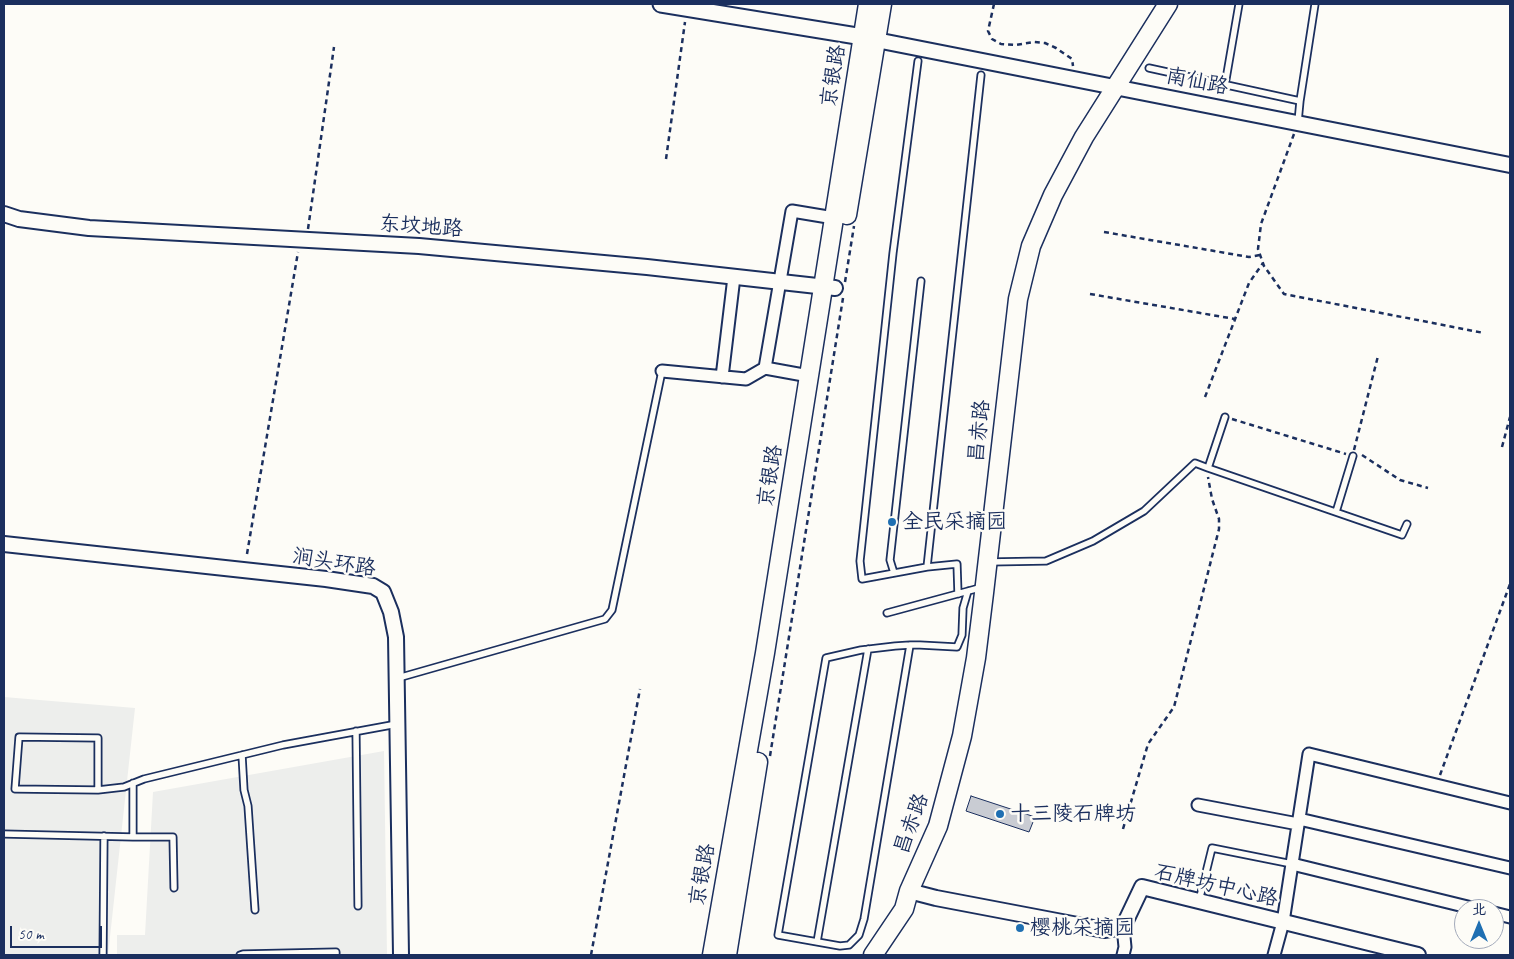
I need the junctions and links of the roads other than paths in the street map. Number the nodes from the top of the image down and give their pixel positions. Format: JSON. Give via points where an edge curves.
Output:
{"nodes":[{"id":1,"x":661,"y":4,"type":"edge"},
{"id":2,"x":868,"y":4,"type":"edge"},
{"id":3,"x":882,"y":4,"type":"edge"},
{"id":4,"x":1168,"y":4,"type":"edge"},
{"id":5,"x":1239,"y":4,"type":"edge"},
{"id":6,"x":1315,"y":4,"type":"edge"},
{"id":7,"x":869,"y":38,"type":"junction"},
{"id":8,"x":918,"y":61,"type":"dead end"},
{"id":9,"x":1149,"y":68,"type":"dead end"},
{"id":10,"x":981,"y":75,"type":"dead end"},
{"id":11,"x":1225,"y":85,"type":"junction"},
{"id":12,"x":1116,"y":86,"type":"junction"},
{"id":13,"x":1300,"y":101,"type":"junction"},
{"id":14,"x":1298,"y":122,"type":"junction"},
{"id":15,"x":1510,"y":165,"type":"edge"},
{"id":16,"x":4,"y":214,"type":"edge"},
{"id":17,"x":834,"y":218,"type":"junction"},
{"id":18,"x":734,"y":277,"type":"junction"},
{"id":19,"x":921,"y":281,"type":"dead end"},
{"id":20,"x":780,"y":282,"type":"junction"},
{"id":21,"x":829,"y":287,"type":"junction"},
{"id":22,"x":765,"y":368,"type":"junction"},
{"id":23,"x":662,"y":371,"type":"joint"},
{"id":24,"x":809,"y":376,"type":"junction"},
{"id":25,"x":722,"y":377,"type":"junction"},
{"id":26,"x":1225,"y":417,"type":"road end"},
{"id":27,"x":1353,"y":453,"type":"road end"},
{"id":28,"x":1208,"y":468,"type":"junction"},
{"id":29,"x":1336,"y":512,"type":"junction"},
{"id":30,"x":1407,"y":524,"type":"dead end"},
{"id":31,"x":4,"y":544,"type":"edge"},
{"id":32,"x":988,"y":562,"type":"junction"},
{"id":33,"x":927,"y":568,"type":"junction"},
{"id":34,"x":894,"y":573,"type":"junction"},
{"id":35,"x":985,"y":587,"type":"junction"},
{"id":36,"x":968,"y":591,"type":"junction"},
{"id":37,"x":958,"y":594,"type":"junction"},
{"id":38,"x":887,"y":613,"type":"dead end"},
{"id":39,"x":782,"y":616,"type":"junction"},
{"id":40,"x":910,"y":645,"type":"junction"},
{"id":41,"x":868,"y":649,"type":"junction"},
{"id":42,"x":776,"y":653,"type":"junction"},
{"id":43,"x":396,"y":678,"type":"junction"},
{"id":44,"x":396,"y":724,"type":"junction"},
{"id":45,"x":356,"y":731,"type":"junction"},
{"id":46,"x":242,"y":755,"type":"junction"},
{"id":47,"x":133,"y":783,"type":"junction"},
{"id":48,"x":98,"y":790,"type":"junction"},
{"id":49,"x":1510,"y":804,"type":"edge"},
{"id":50,"x":1198,"y":805,"type":"dead end"},
{"id":51,"x":1299,"y":822,"type":"junction"},
{"id":52,"x":4,"y":834,"type":"edge"},
{"id":53,"x":104,"y":836,"type":"junction"},
{"id":54,"x":133,"y":836,"type":"junction"},
{"id":55,"x":1292,"y":864,"type":"junction"},
{"id":56,"x":1510,"y":868,"type":"edge"},
{"id":57,"x":174,"y":888,"type":"dead end"},
{"id":58,"x":909,"y":891,"type":"junction"},
{"id":59,"x":1199,"y":902,"type":"junction"},
{"id":60,"x":1454,"y":904,"type":"edge"},
{"id":61,"x":358,"y":906,"type":"dead end"},
{"id":62,"x":255,"y":910,"type":"dead end"},
{"id":63,"x":1283,"y":922,"type":"junction"},
{"id":64,"x":1123,"y":927,"type":"junction"},
{"id":65,"x":817,"y":942,"type":"junction"},
{"id":66,"x":104,"y":955,"type":"edge"},
{"id":67,"x":240,"y":955,"type":"edge"},
{"id":68,"x":336,"y":955,"type":"edge"},
{"id":69,"x":401,"y":955,"type":"edge"},
{"id":70,"x":712,"y":955,"type":"edge"},
{"id":71,"x":727,"y":955,"type":"edge"},
{"id":72,"x":864,"y":955,"type":"edge"},
{"id":73,"x":873,"y":955,"type":"edge"},
{"id":74,"x":1123,"y":955,"type":"edge"},
{"id":75,"x":1274,"y":955,"type":"edge"},
{"id":76,"x":1418,"y":955,"type":"edge"}],
"edges":[{"from":1,"to":7,"type":"main road"},
{"from":2,"to":7,"type":"main road","name":"京银路"},
{"from":3,"to":7,"type":"main road","name":"京银路"},
{"from":4,"to":12,"type":"main road","name":"昌赤路"},
{"from":5,"to":11,"type":"lane"},
{"from":6,"to":13,"type":"lane"},
{"from":7,"to":12,"type":"street","name":"南仙路"},
{"from":7,"to":17,"type":"main road","name":"京银路"},
{"from":7,"to":21,"type":"main road","name":"京银路"},
{"from":8,"to":34,"type":"lane","via":[[893,252],[860,561],[862,578]]},
{"from":9,"to":11,"type":"lane"},
{"from":10,"to":33,"type":"lane"},
{"from":11,"to":13,"type":"lane"},
{"from":12,"to":14,"type":"street","name":"南仙路"},
{"from":12,"to":32,"type":"main road","name":"昌赤路","via":[[1057,187],[1031,246],[1018,299]]},
{"from":13,"to":14,"type":"lane"},
{"from":14,"to":15,"type":"street","name":"南仙路"},
{"from":16,"to":18,"type":"street","name":"东坟地路","via":[[89,228],[419,246]]},
{"from":17,"to":20,"type":"street","via":[[792,211]]},
{"from":17,"to":21,"type":"main road","name":"京银路"},
{"from":18,"to":20,"type":"street","name":"东坟地路"},
{"from":18,"to":25,"type":"street"},
{"from":19,"to":34,"type":"lane","via":[[890,560]]},
{"from":20,"to":21,"type":"street","name":"东坟地路"},
{"from":20,"to":22,"type":"street"},
{"from":21,"to":24,"type":"main road","name":"京银路"},
{"from":21,"to":39,"type":"main road","name":"京银路"},
{"from":22,"to":24,"type":"street"},
{"from":22,"to":25,"type":"street","via":[[746,379]]},
{"from":23,"to":25,"type":"street"},
{"from":23,"to":43,"type":"lane","via":[[612,610],[605,619]]},
{"from":24,"to":39,"type":"main road","name":"京银路"},
{"from":26,"to":28,"type":"lane"},
{"from":27,"to":29,"type":"lane"},
{"from":28,"to":29,"type":"lane"},
{"from":28,"to":32,"type":"lane","via":[[1195,463],[1144,511],[1092,541],[1046,561]]},
{"from":29,"to":30,"type":"lane","via":[[1402,535]]},
{"from":31,"to":43,"type":"street","name":"涧头环路","via":[[373,586],[383,592],[391,612],[396,637]]},
{"from":32,"to":35,"type":"main road","name":"昌赤路"},
{"from":33,"to":34,"type":"lane"},
{"from":33,"to":37,"type":"lane","via":[[957,564]]},
{"from":35,"to":36,"type":"lane"},
{"from":35,"to":58,"type":"main road","name":"昌赤路","via":[[962,736],[938,826]]},
{"from":36,"to":37,"type":"lane"},
{"from":36,"to":40,"type":"lane","via":[[963,608],[962,635],[957,646]]},
{"from":37,"to":38,"type":"lane"},
{"from":39,"to":42,"type":"main road","name":"京银路"},
{"from":40,"to":41,"type":"lane"},
{"from":40,"to":65,"type":"lane","via":[[860,935],[849,945]]},
{"from":41,"to":65,"type":"lane"},
{"from":41,"to":65,"type":"lane","via":[[826,658],[778,935]]},
{"from":42,"to":70,"type":"main road","name":"京银路"},
{"from":42,"to":71,"type":"main road","name":"京银路"},
{"from":43,"to":44,"type":"street","name":"涧头环路"},
{"from":44,"to":45,"type":"lane"},
{"from":44,"to":69,"type":"street","name":"涧头环路"},
{"from":45,"to":46,"type":"lane"},
{"from":45,"to":61,"type":"lane"},
{"from":46,"to":47,"type":"lane"},
{"from":46,"to":62,"type":"lane"},
{"from":47,"to":48,"type":"lane"},
{"from":47,"to":54,"type":"lane"},
{"from":48,"to":48,"type":"lane","via":[[15,789],[18,737],[98,738]]},
{"from":49,"to":51,"type":"street","via":[[1309,754]]},
{"from":50,"to":51,"type":"street"},
{"from":51,"to":55,"type":"street"},
{"from":51,"to":56,"type":"street"},
{"from":52,"to":53,"type":"lane"},
{"from":53,"to":54,"type":"lane"},
{"from":53,"to":66,"type":"lane"},
{"from":54,"to":57,"type":"lane","via":[[173,837]]},
{"from":55,"to":59,"type":"lane","via":[[1212,848]]},
{"from":55,"to":60,"type":"street"},
{"from":55,"to":63,"type":"street"},
{"from":58,"to":64,"type":"street","via":[[1104,930]]},
{"from":58,"to":72,"type":"main road","name":"昌赤路"},
{"from":58,"to":73,"type":"main road","name":"昌赤路","via":[[904,909]]},
{"from":59,"to":63,"type":"street","name":"石牌坊中心路"},
{"from":59,"to":64,"type":"street","name":"石牌坊中心路","via":[[1142,887]]},
{"from":63,"to":75,"type":"street"},
{"from":63,"to":76,"type":"street","name":"石牌坊中心路"},
{"from":64,"to":74,"type":"street"},
{"from":67,"to":68,"type":"lane","via":[[336,952]]}]}
